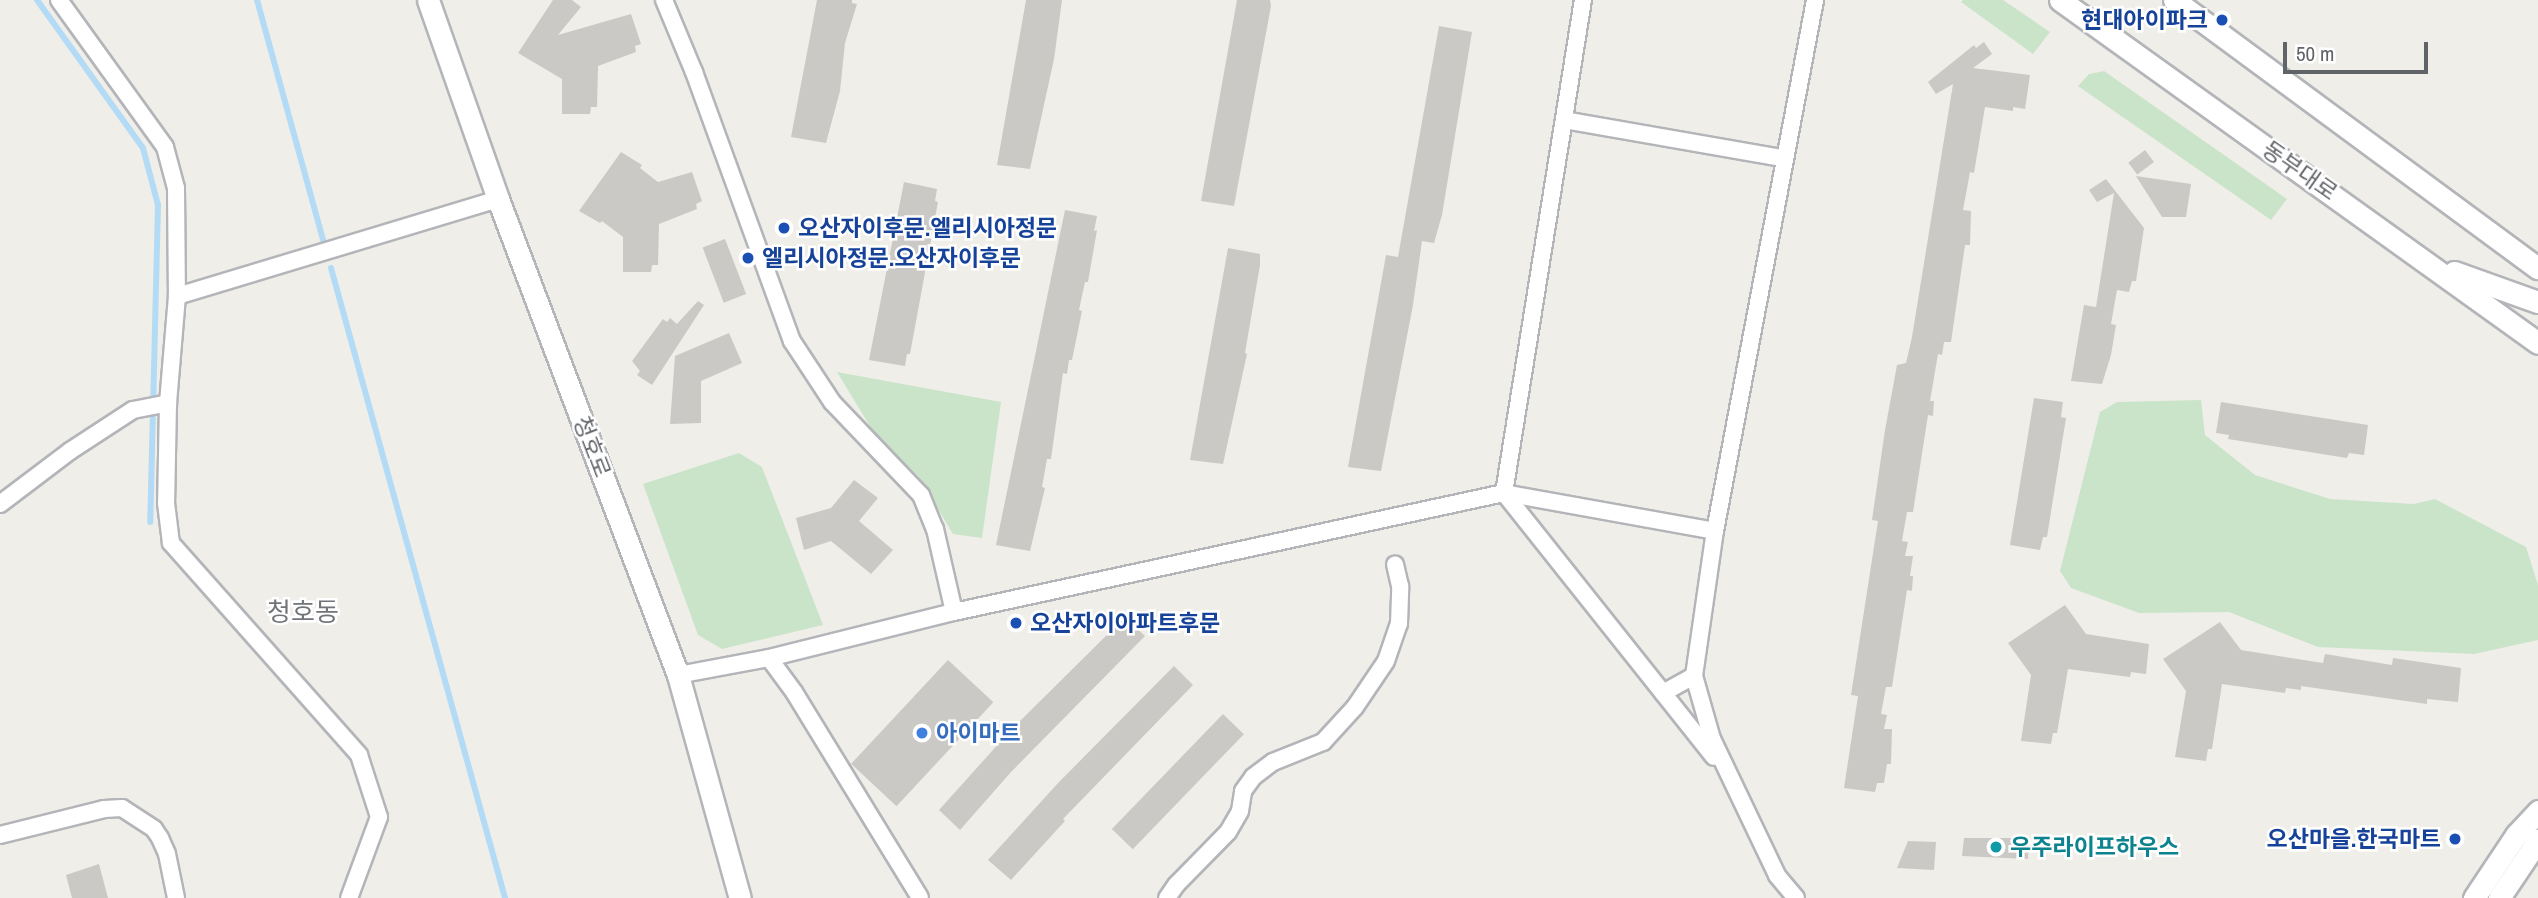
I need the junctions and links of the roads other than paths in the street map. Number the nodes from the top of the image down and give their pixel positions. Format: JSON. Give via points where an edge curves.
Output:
{"nodes":[{"id":1,"x":60,"y":0,"type":"edge"},
{"id":2,"x":428,"y":0,"type":"edge"},
{"id":3,"x":664,"y":0,"type":"edge"},
{"id":4,"x":1583,"y":0,"type":"edge"},
{"id":5,"x":1815,"y":0,"type":"edge"},
{"id":6,"x":2060,"y":0,"type":"edge"},
{"id":7,"x":2174,"y":0,"type":"edge"},
{"id":8,"x":1564,"y":120,"type":"junction"},
{"id":9,"x":1782,"y":158,"type":"junction"},
{"id":10,"x":498,"y":199,"type":"junction"},
{"id":11,"x":2433,"y":264,"type":"junction"},
{"id":12,"x":2538,"y":268,"type":"edge"},
{"id":13,"x":177,"y":296,"type":"junction"},
{"id":14,"x":2538,"y":302,"type":"edge"},
{"id":15,"x":2538,"y":343,"type":"edge"},
{"id":16,"x":167,"y":403,"type":"junction"},
{"id":17,"x":1504,"y":493,"type":"junction"},
{"id":18,"x":0,"y":504,"type":"edge"},
{"id":19,"x":1715,"y":531,"type":"junction"},
{"id":20,"x":1395,"y":565,"type":"dead end"},
{"id":21,"x":954,"y":612,"type":"junction"},
{"id":22,"x":769,"y":658,"type":"junction"},
{"id":23,"x":678,"y":675,"type":"junction"},
{"id":24,"x":1694,"y":676,"type":"junction"},
{"id":25,"x":1663,"y":693,"type":"junction"},
{"id":26,"x":1731,"y":779,"type":"junction"},
{"id":27,"x":2538,"y":811,"type":"edge"},
{"id":28,"x":0,"y":835,"type":"edge"},
{"id":29,"x":2538,"y":840,"type":"edge"},
{"id":30,"x":176,"y":898,"type":"edge"},
{"id":31,"x":349,"y":898,"type":"edge"},
{"id":32,"x":740,"y":898,"type":"edge"},
{"id":33,"x":920,"y":898,"type":"edge"},
{"id":34,"x":1167,"y":898,"type":"edge"},
{"id":35,"x":1796,"y":898,"type":"edge"},
{"id":36,"x":2474,"y":898,"type":"edge"},
{"id":37,"x":2499,"y":898,"type":"edge"}],
"edges":[{"from":1,"to":13,"type":"street","via":[[165,147],[176,188]]},
{"from":2,"to":10,"type":"main road","name":"청호로"},
{"from":3,"to":21,"type":"street","via":[[792,341],[832,402],[921,495],[935,529]]},
{"from":4,"to":8,"type":"street"},
{"from":5,"to":9,"type":"street"},
{"from":6,"to":11,"type":"main road","name":"동부대로"},
{"from":7,"to":12,"type":"main road"},
{"from":8,"to":9,"type":"street"},
{"from":8,"to":17,"type":"street"},
{"from":9,"to":19,"type":"street"},
{"from":10,"to":13,"type":"street"},
{"from":10,"to":23,"type":"main road","name":"청호로"},
{"from":11,"to":14,"type":"main road"},
{"from":11,"to":15,"type":"main road","name":"동부대로"},
{"from":13,"to":16,"type":"street"},
{"from":16,"to":18,"type":"street","via":[[140,409],[70,451]]},
{"from":16,"to":31,"type":"street","via":[[166,503],[171,543],[359,755],[370,781],[379,817]]},
{"from":17,"to":19,"type":"street"},
{"from":17,"to":21,"type":"street"},
{"from":17,"to":25,"type":"street"},
{"from":19,"to":24,"type":"street"},
{"from":20,"to":34,"type":"street","via":[[1398,624],[1378,673],[1323,742],[1273,762],[1253,777],[1228,832]]},
{"from":21,"to":22,"type":"street"},
{"from":22,"to":23,"type":"street"},
{"from":22,"to":33,"type":"street"},
{"from":23,"to":32,"type":"main road","name":"청호로"},
{"from":24,"to":25,"type":"street"},
{"from":24,"to":26,"type":"street","via":[[1712,739]]},
{"from":25,"to":26,"type":"street"},
{"from":26,"to":35,"type":"street","via":[[1777,875]]},
{"from":27,"to":36,"type":"main road"},
{"from":28,"to":30,"type":"street","via":[[122,808],[160,838]]},
{"from":29,"to":37,"type":"main road"}]}
